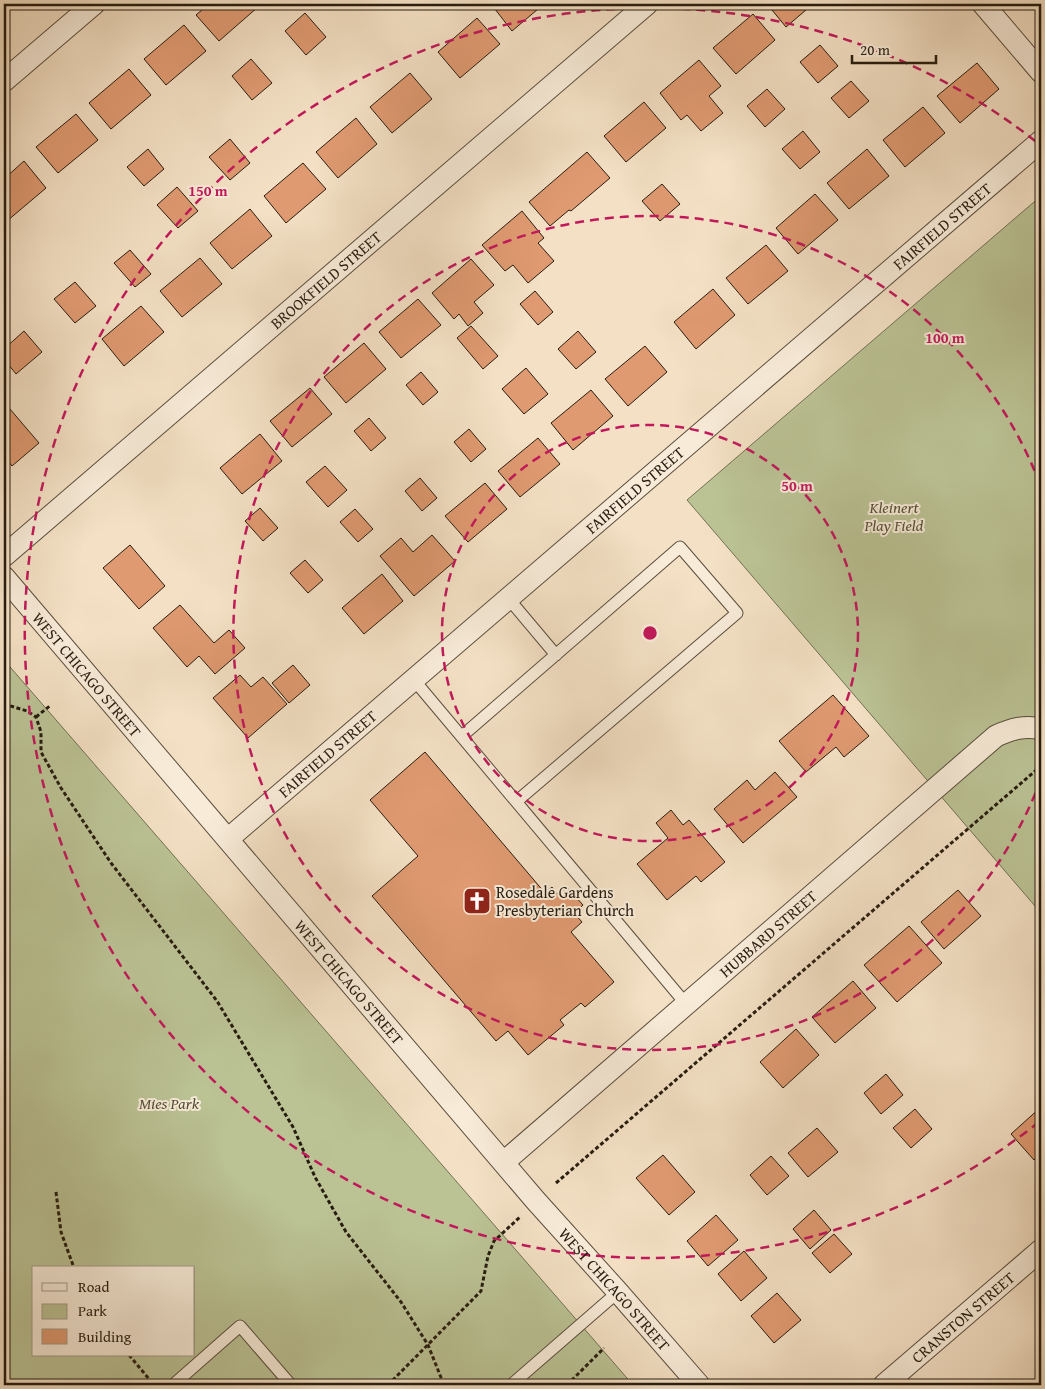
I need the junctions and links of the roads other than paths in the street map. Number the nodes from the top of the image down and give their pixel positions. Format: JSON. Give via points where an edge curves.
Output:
{"nodes":[{"id":1,"x":94,"y":4,"type":"edge"},
{"id":2,"x":648,"y":4,"type":"edge"},
{"id":3,"x":983,"y":4,"type":"edge"},
{"id":4,"x":1041,"y":72,"type":"edge"},
{"id":5,"x":4,"y":81,"type":"edge"},
{"id":6,"x":1041,"y":141,"type":"edge"},
{"id":7,"x":4,"y":556,"type":"edge"},
{"id":8,"x":4,"y":577,"type":"edge"},
{"id":9,"x":508,"y":598,"type":"junction"},
{"id":10,"x":556,"y":655,"type":"junction"},
{"id":11,"x":414,"y":680,"type":"junction"},
{"id":12,"x":1041,"y":729,"type":"edge"},
{"id":13,"x":462,"y":736,"type":"junction"},
{"id":14,"x":517,"y":801,"type":"junction"},
{"id":15,"x":228,"y":838,"type":"junction"},
{"id":16,"x":686,"y":1004,"type":"junction"},
{"id":17,"x":504,"y":1162,"type":"junction"},
{"id":18,"x":1041,"y":1250,"type":"edge"},
{"id":19,"x":618,"y":1292,"type":"junction"},
{"id":20,"x":173,"y":1385,"type":"edge"},
{"id":21,"x":291,"y":1385,"type":"edge"},
{"id":22,"x":511,"y":1385,"type":"edge"},
{"id":23,"x":699,"y":1385,"type":"edge"},
{"id":24,"x":884,"y":1385,"type":"edge"}],
"edges":[{"from":1,"to":5,"type":"street"},
{"from":2,"to":7,"type":"street","name":"BROOKFIELD STREET"},
{"from":3,"to":4,"type":"street"},
{"from":6,"to":9,"type":"street","name":"FAIRFIELD STREET"},
{"from":8,"to":15,"type":"street","name":"WEST CHICAGO STREET"},
{"from":9,"to":10,"type":"lane"},
{"from":9,"to":11,"type":"street","name":"FAIRFIELD STREET"},
{"from":10,"to":13,"type":"lane"},
{"from":10,"to":14,"type":"lane","via":[[680,547],[736,614]]},
{"from":11,"to":13,"type":"lane"},
{"from":11,"to":15,"type":"street","name":"FAIRFIELD STREET"},
{"from":12,"to":16,"type":"street","name":"HUBBARD STREET","via":[[1012,728],[996,736]]},
{"from":13,"to":14,"type":"lane"},
{"from":14,"to":16,"type":"lane"},
{"from":15,"to":17,"type":"street","name":"WEST CHICAGO STREET"},
{"from":16,"to":17,"type":"street","name":"HUBBARD STREET"},
{"from":17,"to":19,"type":"street","name":"WEST CHICAGO STREET"},
{"from":18,"to":24,"type":"street","name":"CRANSTON STREET"},
{"from":19,"to":22,"type":"lane"},
{"from":19,"to":23,"type":"street","name":"WEST CHICAGO STREET"},
{"from":20,"to":21,"type":"lane","via":[[240,1326]]}]}
